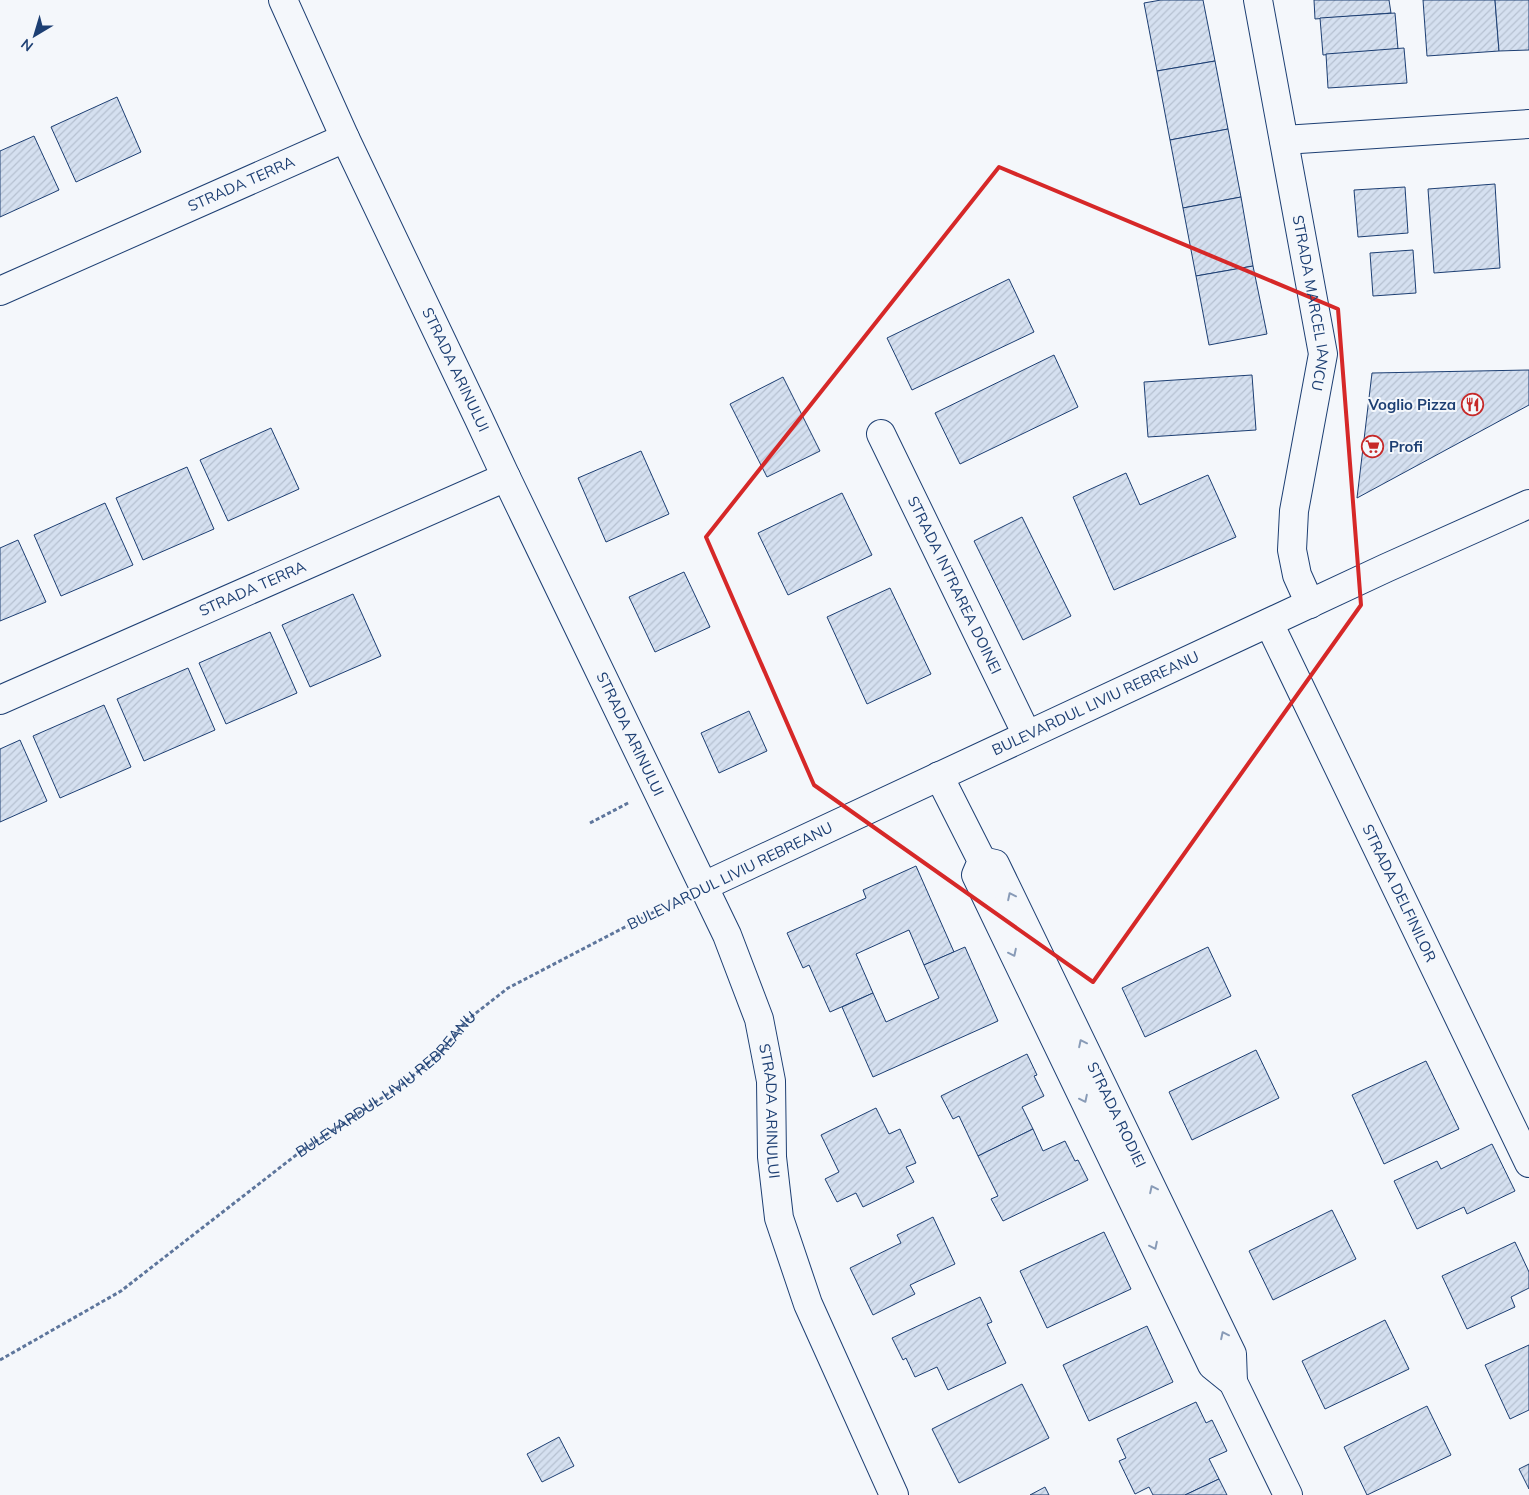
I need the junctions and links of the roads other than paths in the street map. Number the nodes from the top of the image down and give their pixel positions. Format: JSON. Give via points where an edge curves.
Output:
{"nodes":[{"id":1,"x":283,"y":0,"type":"edge"},
{"id":2,"x":1258,"y":0,"type":"edge"},
{"id":3,"x":1529,"y":124,"type":"edge"},
{"id":4,"x":344,"y":138,"type":"junction"},
{"id":5,"x":1284,"y":140,"type":"junction"},
{"id":6,"x":0,"y":291,"type":"edge"},
{"id":7,"x":881,"y":434,"type":"dead end"},
{"id":8,"x":506,"y":477,"type":"junction"},
{"id":9,"x":1529,"y":504,"type":"edge"},
{"id":10,"x":1310,"y":604,"type":"junction"},
{"id":11,"x":1268,"y":623,"type":"junction"},
{"id":12,"x":0,"y":700,"type":"edge"},
{"id":13,"x":1027,"y":735,"type":"junction"},
{"id":14,"x":939,"y":776,"type":"junction"},
{"id":15,"x":704,"y":886,"type":"junction"},
{"id":16,"x":1529,"y":1163,"type":"edge"},
{"id":17,"x":894,"y":1495,"type":"edge"},
{"id":18,"x":1288,"y":1495,"type":"edge"}],
"edges":[{"from":1,"to":4,"type":"street","name":"STRADA ARINULUI"},
{"from":2,"to":5,"type":"street","name":"STRADA MARCEL IANCU"},
{"from":3,"to":5,"type":"street"},
{"from":4,"to":6,"type":"street","name":"STRADA TERRA"},
{"from":4,"to":8,"type":"street","name":"STRADA ARINULUI"},
{"from":5,"to":10,"type":"street","name":"STRADA MARCEL IANCU","via":[[1323,354],[1294,511],[1292,550]]},
{"from":7,"to":13,"type":"street","name":"STRADA INTRAREA DOINEI"},
{"from":8,"to":12,"type":"street","name":"STRADA TERRA"},
{"from":8,"to":15,"type":"street","name":"STRADA ARINULUI"},
{"from":9,"to":10,"type":"street","name":"BULEVARDUL LIVIU REBREANU"},
{"from":10,"to":11,"type":"street","name":"BULEVARDUL LIVIU REBREANU"},
{"from":11,"to":13,"type":"street","name":"BULEVARDUL LIVIU REBREANU"},
{"from":11,"to":16,"type":"street","name":"STRADA DELFINILOR"},
{"from":13,"to":14,"type":"street","name":"BULEVARDUL LIVIU REBREANU"},
{"from":14,"to":15,"type":"street","name":"BULEVARDUL LIVIU REBREANU"},
{"from":14,"to":18,"type":"street","name":"STRADA RODIEI","via":[[982,861],[976,875],[1212,1365],[1233,1382]]},
{"from":15,"to":17,"type":"street","name":"STRADA ARINULUI","via":[[727,935],[759,1019],[771,1080],[772,1157],[779,1218],[808,1304]]}]}
